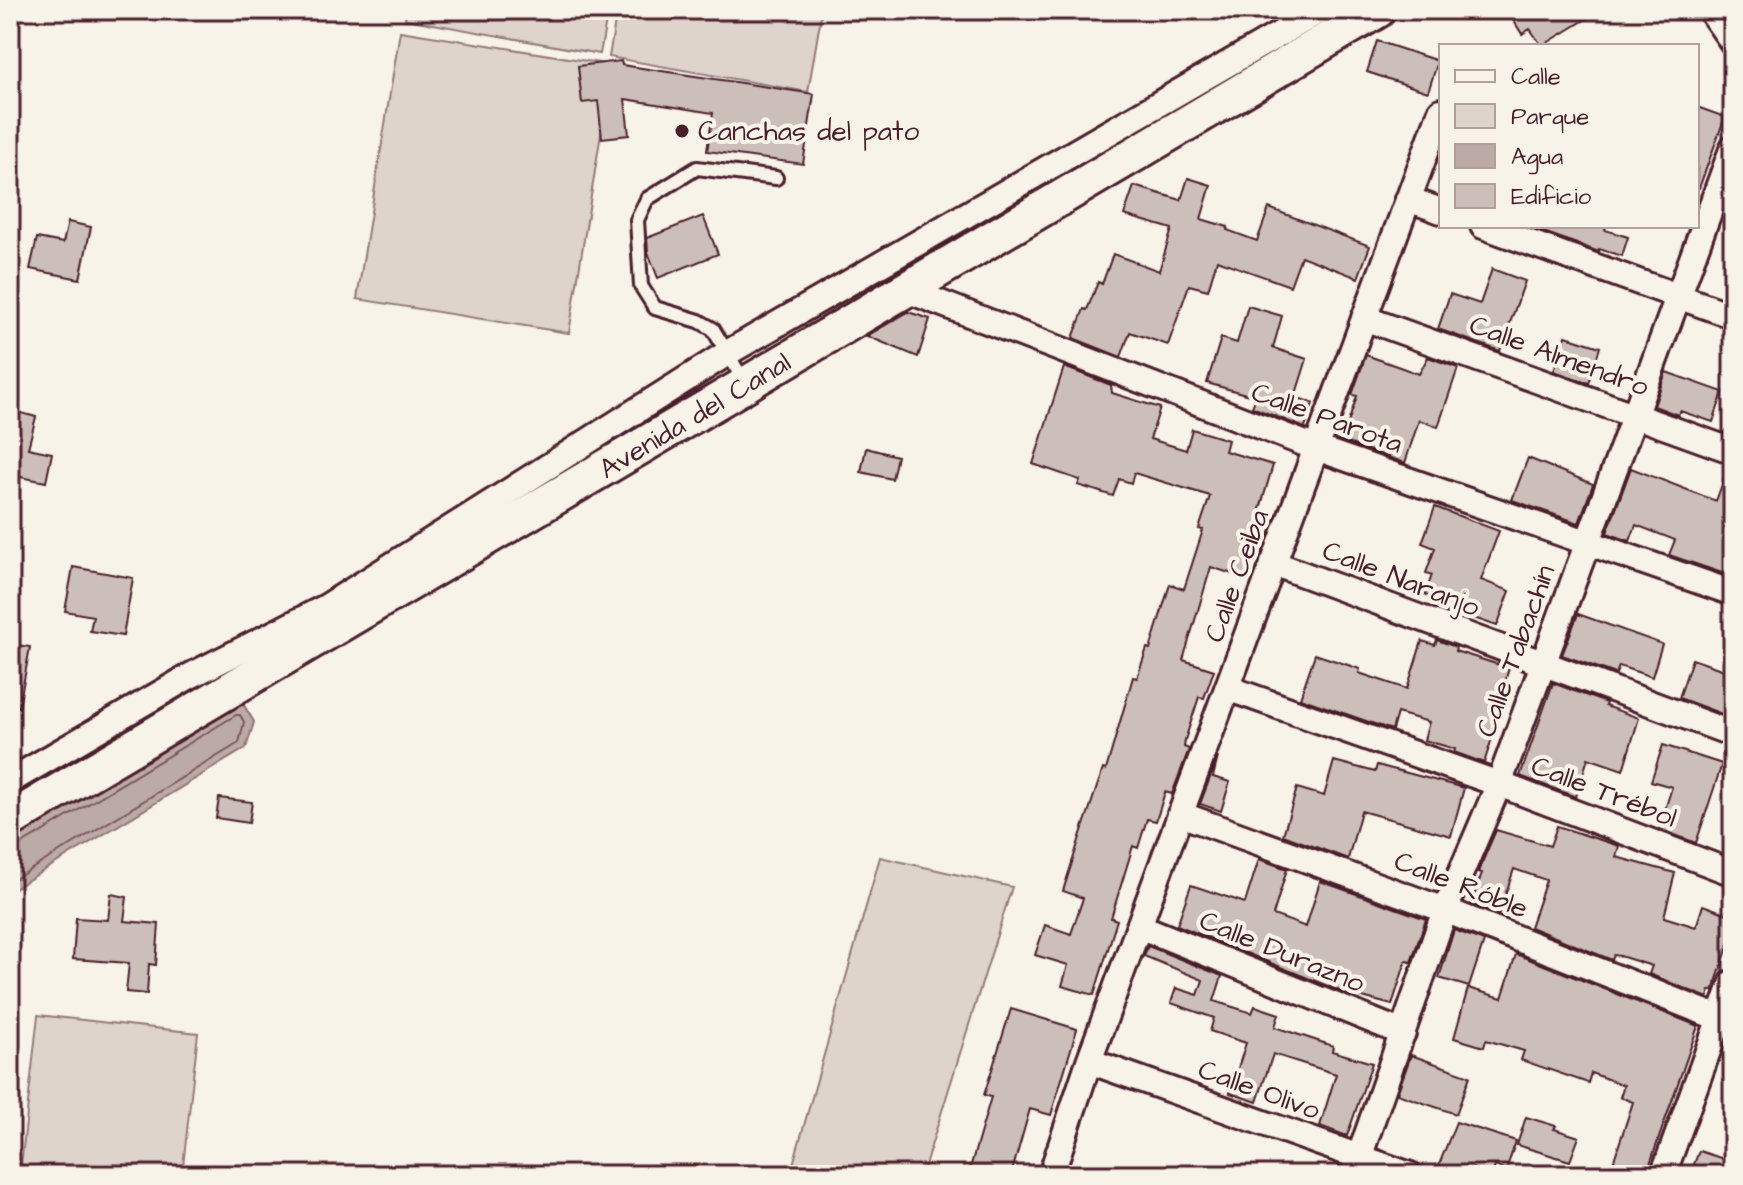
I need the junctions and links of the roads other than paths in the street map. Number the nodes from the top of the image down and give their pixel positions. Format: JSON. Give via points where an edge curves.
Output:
{"nodes":[{"id":1,"x":1321,"y":10,"type":"edge"},
{"id":2,"x":1378,"y":10,"type":"edge"},
{"id":3,"x":1710,"y":10,"type":"edge"},
{"id":4,"x":1733,"y":43,"type":"edge"},
{"id":5,"x":1439,"y":116,"type":"edge"},
{"id":6,"x":1733,"y":147,"type":"edge"},
{"id":7,"x":1717,"y":175,"type":"edge"},
{"id":8,"x":776,"y":178,"type":"dead end"},
{"id":9,"x":1408,"y":199,"type":"junction"},
{"id":10,"x":1439,"y":210,"type":"edge"},
{"id":11,"x":1489,"y":228,"type":"edge"},
{"id":12,"x":904,"y":289,"type":"junction"},
{"id":13,"x":1677,"y":295,"type":"junction"},
{"id":14,"x":1733,"y":316,"type":"edge"},
{"id":15,"x":1364,"y":318,"type":"junction"},
{"id":16,"x":740,"y":372,"type":"junction"},
{"id":17,"x":1634,"y":415,"type":"junction"},
{"id":18,"x":1316,"y":448,"type":"junction"},
{"id":19,"x":1733,"y":451,"type":"edge"},
{"id":20,"x":1588,"y":542,"type":"junction"},
{"id":21,"x":1273,"y":563,"type":"junction"},
{"id":22,"x":1733,"y":593,"type":"edge"},
{"id":23,"x":1543,"y":664,"type":"junction"},
{"id":24,"x":1227,"y":688,"type":"junction"},
{"id":25,"x":1733,"y":734,"type":"edge"},
{"id":26,"x":10,"y":781,"type":"edge"},
{"id":27,"x":1499,"y":784,"type":"junction"},
{"id":28,"x":1180,"y":814,"type":"junction"},
{"id":29,"x":10,"y":820,"type":"edge"},
{"id":30,"x":1733,"y":873,"type":"edge"},
{"id":31,"x":1445,"y":910,"type":"junction"},
{"id":32,"x":1139,"y":926,"type":"junction"},
{"id":33,"x":1733,"y":982,"type":"edge"},
{"id":34,"x":1403,"y":1033,"type":"junction"},
{"id":35,"x":1721,"y":1034,"type":"edge"},
{"id":36,"x":1089,"y":1061,"type":"junction"},
{"id":37,"x":1356,"y":1166,"type":"edge"},
{"id":38,"x":1051,"y":1175,"type":"edge"},
{"id":39,"x":1410,"y":1175,"type":"edge"},
{"id":40,"x":1663,"y":1175,"type":"edge"}],
"edges":[{"from":1,"to":16,"type":"street"},
{"from":2,"to":12,"type":"street","name":"Avenida del Canal"},
{"from":3,"to":4,"type":"street"},
{"from":5,"to":9,"type":"street","name":"Calle Ceiba"},
{"from":6,"to":7,"type":"street","name":"Calle Tabachín"},
{"from":7,"to":13,"type":"street","name":"Calle Tabachín"},
{"from":8,"to":16,"type":"lane","via":[[697,168],[647,199],[637,220],[641,286],[655,308],[713,329]]},
{"from":9,"to":10,"type":"street"},
{"from":9,"to":15,"type":"street","name":"Calle Ceiba"},
{"from":11,"to":13,"type":"street"},
{"from":12,"to":16,"type":"street","name":"Avenida del Canal"},
{"from":12,"to":18,"type":"street","name":"Calle Parota"},
{"from":13,"to":14,"type":"street"},
{"from":13,"to":17,"type":"street","name":"Calle Tabachín"},
{"from":15,"to":17,"type":"street","name":"Calle Almendro"},
{"from":15,"to":18,"type":"street","name":"Calle Ceiba"},
{"from":16,"to":26,"type":"street"},
{"from":16,"to":29,"type":"street","name":"Avenida del Canal"},
{"from":17,"to":19,"type":"street","name":"Calle Almendro"},
{"from":17,"to":20,"type":"street","name":"Calle Tabachín"},
{"from":18,"to":20,"type":"street","name":"Calle Parota"},
{"from":18,"to":21,"type":"street","name":"Calle Ceiba"},
{"from":20,"to":22,"type":"street","name":"Calle Parota"},
{"from":20,"to":23,"type":"street","name":"Calle Tabachín"},
{"from":21,"to":23,"type":"street","name":"Calle Naranjo"},
{"from":21,"to":24,"type":"street","name":"Calle Ceiba"},
{"from":23,"to":25,"type":"street","name":"Calle Naranjo"},
{"from":23,"to":27,"type":"street","name":"Calle Tabachín"},
{"from":24,"to":27,"type":"street","name":"Calle Trébol"},
{"from":24,"to":28,"type":"street","name":"Calle Ceiba"},
{"from":27,"to":30,"type":"street","name":"Calle Trébol"},
{"from":27,"to":31,"type":"street","name":"Calle Tabachín"},
{"from":28,"to":31,"type":"street","name":"Calle Róble"},
{"from":28,"to":32,"type":"street","name":"Calle Ceiba"},
{"from":31,"to":34,"type":"street","name":"Calle Tabachín"},
{"from":31,"to":35,"type":"street","name":"Calle Róble"},
{"from":32,"to":34,"type":"street","name":"Calle Durazno"},
{"from":32,"to":36,"type":"street","name":"Calle Ceiba"},
{"from":33,"to":35,"type":"street"},
{"from":34,"to":37,"type":"street","name":"Calle Tabachín"},
{"from":35,"to":40,"type":"street"},
{"from":36,"to":37,"type":"street","name":"Calle Olivo"},
{"from":36,"to":38,"type":"street","name":"Calle Ceiba"},
{"from":37,"to":39,"type":"street","name":"Calle Olivo"}]}
